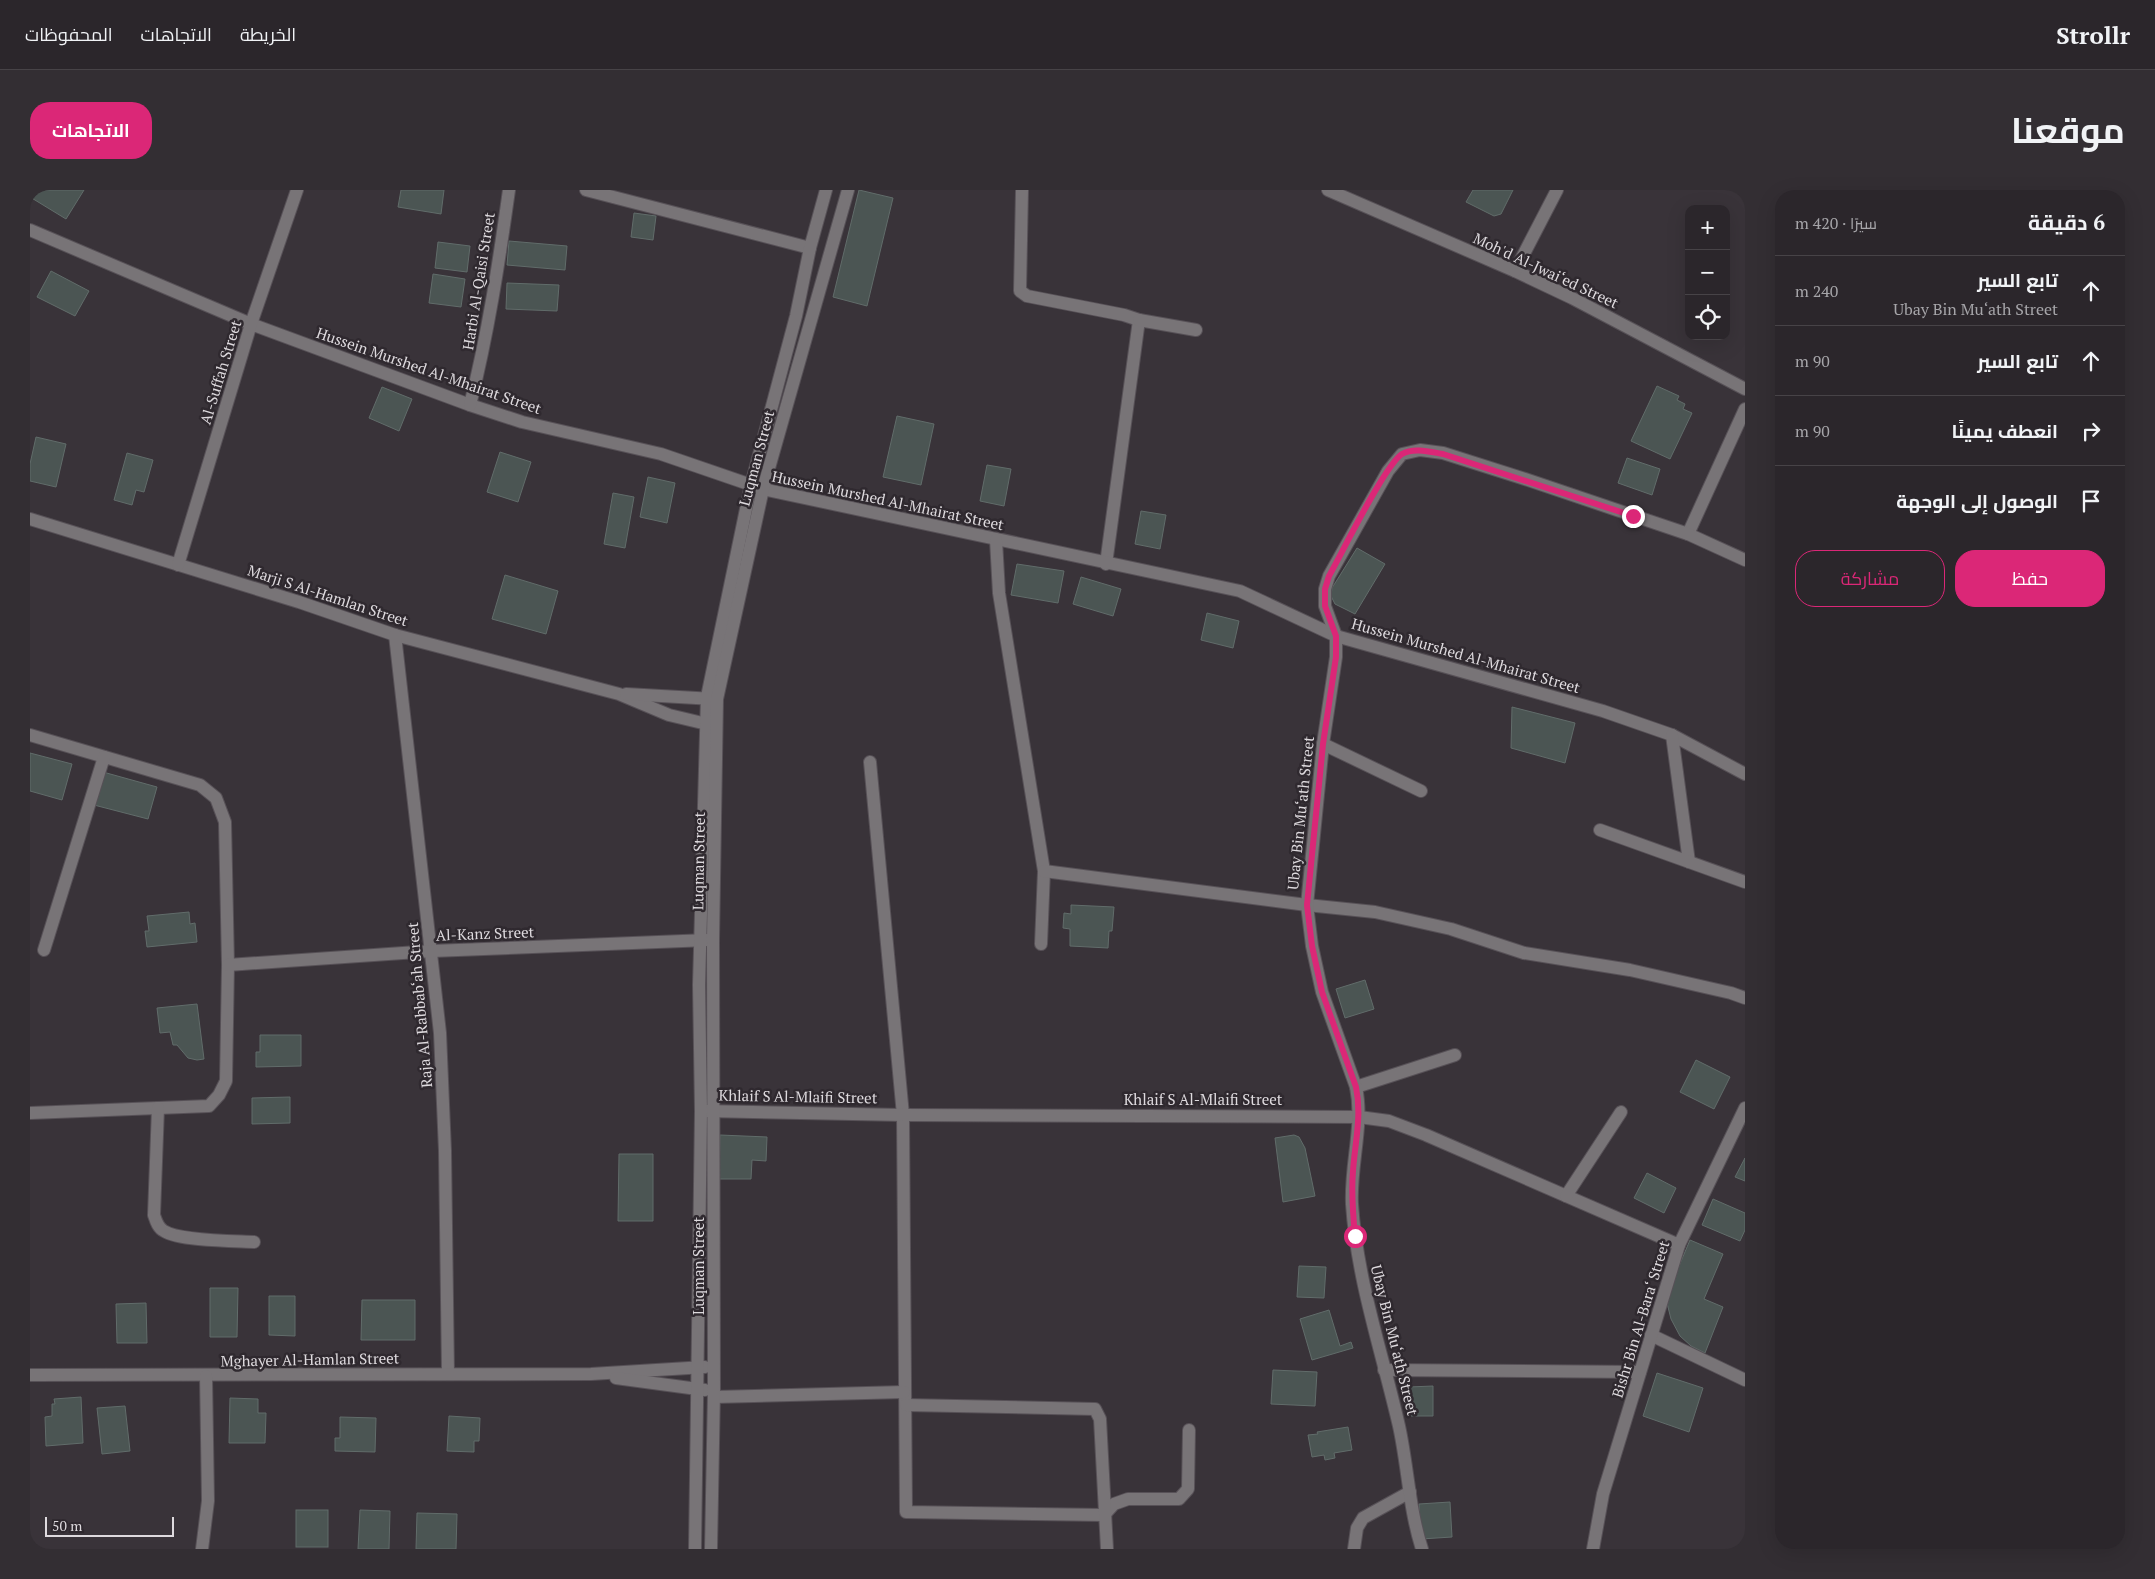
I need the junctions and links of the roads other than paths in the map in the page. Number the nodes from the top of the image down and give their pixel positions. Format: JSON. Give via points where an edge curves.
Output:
{"nodes":[{"id":1,"x":296,"y":190,"type":"edge"},
{"id":2,"x":509,"y":190,"type":"edge"},
{"id":3,"x":586,"y":190,"type":"edge"},
{"id":4,"x":826,"y":190,"type":"edge"},
{"id":5,"x":848,"y":190,"type":"edge"},
{"id":6,"x":1022,"y":190,"type":"edge"},
{"id":7,"x":1328,"y":190,"type":"edge"},
{"id":8,"x":1557,"y":190,"type":"edge"},
{"id":9,"x":30,"y":230,"type":"edge"},
{"id":10,"x":810,"y":248,"type":"junction"},
{"id":11,"x":1514,"y":271,"type":"junction"},
{"id":12,"x":1139,"y":320,"type":"junction"},
{"id":13,"x":251,"y":324,"type":"junction"},
{"id":14,"x":1196,"y":330,"type":"dead end"},
{"id":15,"x":1745,"y":390,"type":"edge"},
{"id":16,"x":470,"y":405,"type":"junction"},
{"id":17,"x":1745,"y":409,"type":"edge"},
{"id":18,"x":751,"y":485,"type":"junction"},
{"id":19,"x":763,"y":489,"type":"junction"},
{"id":20,"x":30,"y":519,"type":"edge"},
{"id":21,"x":1688,"y":534,"type":"junction"},
{"id":22,"x":996,"y":540,"type":"junction"},
{"id":23,"x":1745,"y":560,"type":"edge"},
{"id":24,"x":1106,"y":564,"type":"junction"},
{"id":25,"x":178,"y":565,"type":"junction"},
{"id":26,"x":396,"y":635,"type":"junction"},
{"id":27,"x":1336,"y":636,"type":"junction"},
{"id":28,"x":619,"y":694,"type":"junction"},
{"id":29,"x":712,"y":698,"type":"junction"},
{"id":30,"x":711,"y":725,"type":"junction"},
{"id":31,"x":1672,"y":734,"type":"junction"},
{"id":32,"x":30,"y":735,"type":"edge"},
{"id":33,"x":1323,"y":744,"type":"junction"},
{"id":34,"x":104,"y":757,"type":"junction"},
{"id":35,"x":870,"y":762,"type":"dead end"},
{"id":36,"x":1745,"y":774,"type":"edge"},
{"id":37,"x":1421,"y":791,"type":"dead end"},
{"id":38,"x":1600,"y":830,"type":"dead end"},
{"id":39,"x":1689,"y":862,"type":"junction"},
{"id":40,"x":1044,"y":871,"type":"junction"},
{"id":41,"x":1745,"y":882,"type":"edge"},
{"id":42,"x":1307,"y":905,"type":"junction"},
{"id":43,"x":706,"y":940,"type":"junction"},
{"id":44,"x":1041,"y":944,"type":"dead end"},
{"id":45,"x":44,"y":950,"type":"dead end"},
{"id":46,"x":432,"y":951,"type":"junction"},
{"id":47,"x":228,"y":965,"type":"junction"},
{"id":48,"x":1745,"y":998,"type":"edge"},
{"id":49,"x":1455,"y":1055,"type":"dead end"},
{"id":50,"x":1356,"y":1087,"type":"junction"},
{"id":51,"x":158,"y":1108,"type":"junction"},
{"id":52,"x":1745,"y":1108,"type":"edge"},
{"id":53,"x":701,"y":1110,"type":"junction"},
{"id":54,"x":714,"y":1111,"type":"junction"},
{"id":55,"x":1621,"y":1112,"type":"dead end"},
{"id":56,"x":30,"y":1113,"type":"edge"},
{"id":57,"x":903,"y":1115,"type":"junction"},
{"id":58,"x":1359,"y":1117,"type":"junction"},
{"id":59,"x":1566,"y":1196,"type":"junction"},
{"id":60,"x":254,"y":1242,"type":"dead end"},
{"id":61,"x":1679,"y":1245,"type":"junction"},
{"id":62,"x":1652,"y":1335,"type":"junction"},
{"id":63,"x":698,"y":1367,"type":"junction"},
{"id":64,"x":714,"y":1367,"type":"junction"},
{"id":65,"x":1384,"y":1370,"type":"junction"},
{"id":66,"x":1640,"y":1372,"type":"junction"},
{"id":67,"x":448,"y":1374,"type":"junction"},
{"id":68,"x":591,"y":1374,"type":"junction"},
{"id":69,"x":30,"y":1375,"type":"edge"},
{"id":70,"x":206,"y":1376,"type":"junction"},
{"id":71,"x":1745,"y":1380,"type":"edge"},
{"id":72,"x":697,"y":1390,"type":"junction"},
{"id":73,"x":714,"y":1394,"type":"junction"},
{"id":74,"x":905,"y":1399,"type":"junction"},
{"id":75,"x":1189,"y":1430,"type":"dead end"},
{"id":76,"x":1410,"y":1492,"type":"junction"},
{"id":77,"x":1104,"y":1515,"type":"junction"},
{"id":78,"x":202,"y":1549,"type":"edge"},
{"id":79,"x":695,"y":1549,"type":"edge"},
{"id":80,"x":711,"y":1549,"type":"edge"},
{"id":81,"x":1106,"y":1549,"type":"edge"},
{"id":82,"x":1354,"y":1549,"type":"edge"},
{"id":83,"x":1422,"y":1549,"type":"edge"},
{"id":84,"x":1593,"y":1549,"type":"edge"}],
"edges":[{"from":1,"to":13,"type":"street","name":"Al-Suffah Street"},
{"from":2,"to":16,"type":"street","name":"Harbi Al-Qaisi Street","via":[[486,338]]},
{"from":3,"to":10,"type":"street"},
{"from":4,"to":10,"type":"street","name":"Luqman Street"},
{"from":5,"to":19,"type":"street","name":"Luqman Street"},
{"from":6,"to":12,"type":"street","via":[[1020,290],[1028,296]]},
{"from":7,"to":11,"type":"street","name":"Moh'd Al-Jwai‘ed Street"},
{"from":8,"to":11,"type":"street"},
{"from":9,"to":13,"type":"street","name":"Hussein Murshed Al-Mhairat Street"},
{"from":10,"to":18,"type":"street","name":"Luqman Street","via":[[796,316]]},
{"from":11,"to":15,"type":"street","name":"Moh'd Al-Jwai‘ed Street","via":[[1572,298]]},
{"from":12,"to":14,"type":"street"},
{"from":12,"to":24,"type":"street"},
{"from":13,"to":16,"type":"street","name":"Hussein Murshed Al-Mhairat Street"},
{"from":13,"to":25,"type":"street","name":"Al-Suffah Street"},
{"from":16,"to":18,"type":"street","name":"Hussein Murshed Al-Mhairat Street","via":[[522,422],[661,454]]},
{"from":17,"to":21,"type":"street"},
{"from":18,"to":19,"type":"street","name":"Hussein Murshed Al-Mhairat Street"},
{"from":18,"to":29,"type":"street","name":"Luqman Street"},
{"from":19,"to":22,"type":"street","name":"Hussein Murshed Al-Mhairat Street"},
{"from":19,"to":29,"type":"street","name":"Luqman Street"},
{"from":20,"to":25,"type":"street","name":"Marji S Al-Hamlan Street"},
{"from":21,"to":23,"type":"street"},
{"from":21,"to":27,"type":"street","via":[[1443,454],[1420,450],[1402,454],[1388,471],[1329,576],[1325,606]]},
{"from":22,"to":24,"type":"street","name":"Hussein Murshed Al-Mhairat Street"},
{"from":22,"to":40,"type":"street","via":[[999,593]]},
{"from":24,"to":27,"type":"street","name":"Hussein Murshed Al-Mhairat Street","via":[[1240,591]]},
{"from":25,"to":26,"type":"street","name":"Marji S Al-Hamlan Street"},
{"from":26,"to":28,"type":"street","name":"Marji S Al-Hamlan Street"},
{"from":26,"to":46,"type":"street","name":"Raja Al-Rabbab‘ah Street"},
{"from":27,"to":31,"type":"street","name":"Hussein Murshed Al-Mhairat Street","via":[[1603,711]]},
{"from":27,"to":33,"type":"street","name":"Ubay Bin Mu‘ath Street","via":[[1336,657]]},
{"from":28,"to":29,"type":"street","name":"Marji S Al-Hamlan Street"},
{"from":28,"to":30,"type":"street","name":"Marji S Al-Hamlan Street","via":[[668,715]]},
{"from":29,"to":30,"type":"street","name":"Luqman Street"},
{"from":30,"to":43,"type":"street","name":"Luqman Street"},
{"from":31,"to":36,"type":"street","name":"Hussein Murshed Al-Mhairat Street"},
{"from":31,"to":39,"type":"street"},
{"from":32,"to":34,"type":"street"},
{"from":33,"to":37,"type":"street"},
{"from":33,"to":42,"type":"street","name":"Ubay Bin Mu‘ath Street"},
{"from":34,"to":45,"type":"street"},
{"from":34,"to":47,"type":"street","via":[[200,785],[216,798],[225,822]]},
{"from":35,"to":57,"type":"street"},
{"from":38,"to":39,"type":"street"},
{"from":39,"to":41,"type":"street"},
{"from":40,"to":42,"type":"street"},
{"from":40,"to":44,"type":"street"},
{"from":42,"to":48,"type":"street","via":[[1375,912],[1451,929],[1524,953],[1630,970]]},
{"from":42,"to":50,"type":"street","name":"Ubay Bin Mu‘ath Street","via":[[1322,992]]},
{"from":43,"to":46,"type":"street","name":"Al-Kanz Street"},
{"from":43,"to":53,"type":"street","name":"Luqman Street"},
{"from":43,"to":54,"type":"street","name":"Luqman Street"},
{"from":46,"to":47,"type":"street","name":"Al-Kanz Street"},
{"from":46,"to":67,"type":"street","name":"Raja Al-Rabbab‘ah Street","via":[[440,1033],[445,1151]]},
{"from":47,"to":51,"type":"street","via":[[224,1088],[208,1106]]},
{"from":49,"to":50,"type":"street"},
{"from":50,"to":58,"type":"street","name":"Ubay Bin Mu‘ath Street"},
{"from":51,"to":56,"type":"street"},
{"from":51,"to":60,"type":"street","via":[[154,1215],[157,1224],[176,1236]]},
{"from":52,"to":61,"type":"street","name":"Bishr Bin Al-Bara‘ Street"},
{"from":53,"to":54,"type":"street","name":"Khlaif S Al-Mlaifi Street"},
{"from":53,"to":63,"type":"street","name":"Luqman Street"},
{"from":54,"to":57,"type":"street","name":"Khlaif S Al-Mlaifi Street"},
{"from":54,"to":64,"type":"street","name":"Luqman Street"},
{"from":55,"to":59,"type":"street"},
{"from":57,"to":58,"type":"street","name":"Khlaif S Al-Mlaifi Street"},
{"from":57,"to":74,"type":"street"},
{"from":58,"to":59,"type":"street","name":"Khlaif S Al-Mlaifi Street","via":[[1389,1121]]},
{"from":58,"to":65,"type":"street","name":"Ubay Bin Mu‘ath Street","via":[[1352,1173],[1355,1236],[1362,1284]]},
{"from":59,"to":61,"type":"street","name":"Khlaif S Al-Mlaifi Street"},
{"from":61,"to":62,"type":"street","name":"Bishr Bin Al-Bara‘ Street"},
{"from":62,"to":66,"type":"street","name":"Bishr Bin Al-Bara‘ Street"},
{"from":62,"to":71,"type":"street"},
{"from":63,"to":64,"type":"street","name":"Mghayer Al-Hamlan Street"},
{"from":63,"to":68,"type":"street","name":"Mghayer Al-Hamlan Street"},
{"from":63,"to":72,"type":"street","name":"Luqman Street"},
{"from":64,"to":73,"type":"street","name":"Luqman Street"},
{"from":65,"to":66,"type":"street"},
{"from":65,"to":76,"type":"street","name":"Ubay Bin Mu‘ath Street","via":[[1399,1428]]},
{"from":66,"to":84,"type":"street","name":"Bishr Bin Al-Bara‘ Street","via":[[1603,1494]]},
{"from":67,"to":68,"type":"street","name":"Mghayer Al-Hamlan Street"},
{"from":67,"to":70,"type":"street","name":"Mghayer Al-Hamlan Street"},
{"from":68,"to":72,"type":"street","name":"Mghayer Al-Hamlan Street"},
{"from":69,"to":70,"type":"street","name":"Mghayer Al-Hamlan Street"},
{"from":70,"to":78,"type":"street","via":[[208,1501]]},
{"from":72,"to":73,"type":"street","name":"Mghayer Al-Hamlan Street"},
{"from":72,"to":79,"type":"street","name":"Luqman Street"},
{"from":73,"to":74,"type":"street","name":"Mghayer Al-Hamlan Street"},
{"from":73,"to":80,"type":"street","name":"Luqman Street"},
{"from":74,"to":77,"type":"street","name":"Mghayer Al-Hamlan Street","via":[[1095,1409],[1100,1419]]},
{"from":74,"to":77,"type":"street","via":[[906,1512]]},
{"from":75,"to":77,"type":"street","via":[[1188,1490],[1179,1499],[1128,1499],[1114,1504]]},
{"from":76,"to":82,"type":"street","via":[[1363,1518],[1357,1528]]},
{"from":76,"to":83,"type":"street","name":"Ubay Bin Mu‘ath Street"},
{"from":77,"to":81,"type":"street"}]}
